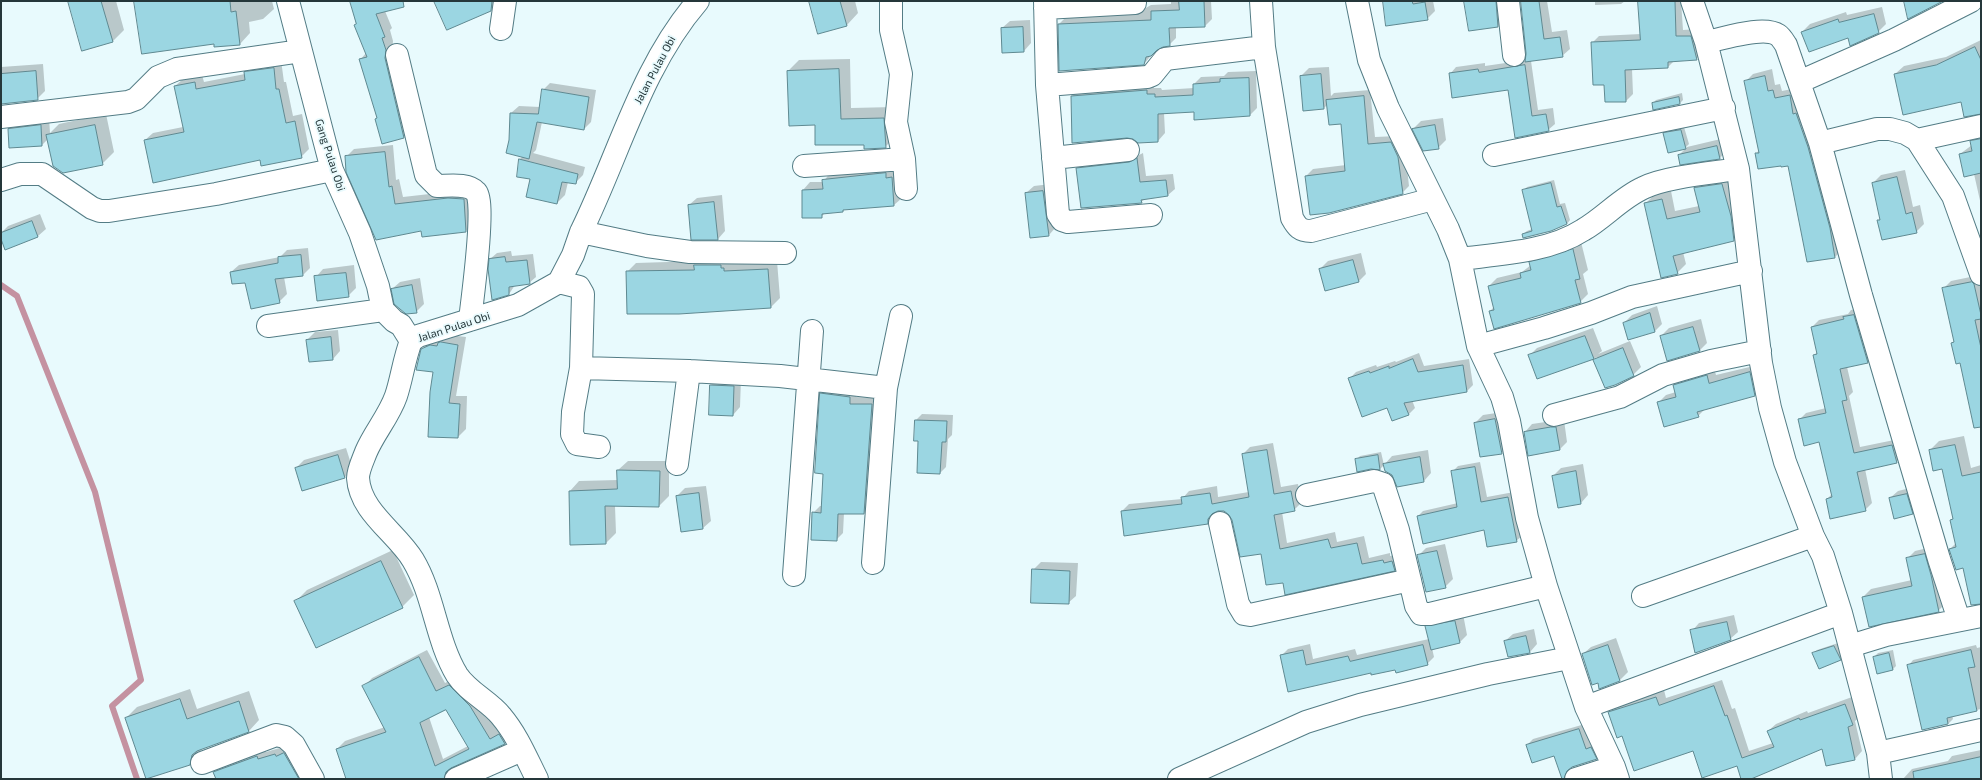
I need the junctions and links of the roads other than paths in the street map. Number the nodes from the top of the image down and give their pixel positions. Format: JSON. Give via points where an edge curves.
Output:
{"nodes":[{"id":1,"x":288,"y":1,"type":"edge"},
{"id":2,"x":505,"y":1,"type":"edge"},
{"id":3,"x":698,"y":1,"type":"edge"},
{"id":4,"x":891,"y":1,"type":"edge"},
{"id":5,"x":1261,"y":1,"type":"edge"},
{"id":6,"x":1357,"y":1,"type":"edge"},
{"id":7,"x":1508,"y":1,"type":"edge"},
{"id":8,"x":1692,"y":1,"type":"edge"},
{"id":9,"x":1971,"y":1,"type":"edge"},
{"id":10,"x":1135,"y":3,"type":"dead end"},
{"id":11,"x":1045,"y":4,"type":"edge"},
{"id":12,"x":501,"y":29,"type":"dead end"},
{"id":13,"x":1706,"y":42,"type":"junction"},
{"id":14,"x":1264,"y":47,"type":"junction"},
{"id":15,"x":301,"y":51,"type":"junction"},
{"id":16,"x":397,"y":55,"type":"dead end"},
{"id":17,"x":1514,"y":55,"type":"dead end"},
{"id":18,"x":1799,"y":82,"type":"junction"},
{"id":19,"x":1047,"y":85,"type":"junction"},
{"id":20,"x":1724,"y":108,"type":"junction"},
{"id":21,"x":1,"y":117,"type":"edge"},
{"id":22,"x":1981,"y":126,"type":"edge"},
{"id":23,"x":1917,"y":140,"type":"junction"},
{"id":24,"x":1820,"y":143,"type":"junction"},
{"id":25,"x":1128,"y":150,"type":"dead end"},
{"id":26,"x":1494,"y":155,"type":"dead end"},
{"id":27,"x":1052,"y":158,"type":"junction"},
{"id":28,"x":904,"y":159,"type":"junction"},
{"id":29,"x":804,"y":166,"type":"dead end"},
{"id":30,"x":1738,"y":169,"type":"junction"},
{"id":31,"x":332,"y":170,"type":"junction"},
{"id":32,"x":1,"y":180,"type":"edge"},
{"id":33,"x":906,"y":189,"type":"dead end"},
{"id":34,"x":1433,"y":200,"type":"junction"},
{"id":35,"x":1151,"y":215,"type":"dead end"},
{"id":36,"x":581,"y":232,"type":"junction"},
{"id":37,"x":1975,"y":240,"type":"edge"},
{"id":38,"x":785,"y":253,"type":"dead end"},
{"id":39,"x":1460,"y":259,"type":"junction"},
{"id":40,"x":1750,"y":271,"type":"junction"},
{"id":41,"x":1981,"y":274,"type":"edge"},
{"id":42,"x":559,"y":282,"type":"junction"},
{"id":43,"x":383,"y":310,"type":"junction"},
{"id":44,"x":901,"y":316,"type":"dead end"},
{"id":45,"x":470,"y":320,"type":"junction"},
{"id":46,"x":268,"y":326,"type":"dead end"},
{"id":47,"x":812,"y":331,"type":"dead end"},
{"id":48,"x":411,"y":341,"type":"junction"},
{"id":49,"x":1478,"y":346,"type":"junction"},
{"id":50,"x":1760,"y":351,"type":"junction"},
{"id":51,"x":581,"y":368,"type":"junction"},
{"id":52,"x":689,"y":371,"type":"junction"},
{"id":53,"x":809,"y":380,"type":"junction"},
{"id":54,"x":886,"y":388,"type":"junction"},
{"id":55,"x":1554,"y":415,"type":"dead end"},
{"id":56,"x":599,"y":447,"type":"dead end"},
{"id":57,"x":677,"y":464,"type":"dead end"},
{"id":58,"x":1307,"y":495,"type":"dead end"},
{"id":59,"x":1220,"y":523,"type":"dead end"},
{"id":60,"x":1813,"y":536,"type":"junction"},
{"id":61,"x":872,"y":563,"type":"dead end"},
{"id":62,"x":794,"y":575,"type":"dead end"},
{"id":63,"x":1410,"y":580,"type":"junction"},
{"id":64,"x":1546,"y":586,"type":"junction"},
{"id":65,"x":1643,"y":596,"type":"dead end"},
{"id":66,"x":1840,"y":613,"type":"junction"},
{"id":67,"x":1981,"y":616,"type":"edge"},
{"id":68,"x":1959,"y":620,"type":"junction"},
{"id":69,"x":1850,"y":646,"type":"junction"},
{"id":70,"x":1569,"y":658,"type":"junction"},
{"id":71,"x":1586,"y":707,"type":"junction"},
{"id":72,"x":1981,"y":730,"type":"edge"},
{"id":73,"x":522,"y":750,"type":"junction"},
{"id":74,"x":1878,"y":753,"type":"junction"},
{"id":75,"x":202,"y":763,"type":"dead end"},
{"id":76,"x":1616,"y":773,"type":"edge"},
{"id":77,"x":313,"y":779,"type":"edge"},
{"id":78,"x":456,"y":779,"type":"edge"},
{"id":79,"x":537,"y":779,"type":"edge"},
{"id":80,"x":1178,"y":779,"type":"edge"},
{"id":81,"x":1576,"y":779,"type":"edge"},
{"id":82,"x":1881,"y":779,"type":"edge"}],
"edges":[{"from":1,"to":15,"type":"street","name":"Gang Pulau Obi"},
{"from":2,"to":12,"type":"street"},
{"from":3,"to":36,"type":"street","name":"Jalan Pulau Obi","via":[[683,18],[645,85]]},
{"from":4,"to":28,"type":"street","via":[[890,30],[901,74],[896,122]]},
{"from":5,"to":14,"type":"street"},
{"from":6,"to":34,"type":"street","via":[[1369,60],[1388,108]]},
{"from":7,"to":17,"type":"street"},
{"from":8,"to":13,"type":"street"},
{"from":9,"to":18,"type":"street","via":[[1894,40]]},
{"from":10,"to":11,"type":"street"},
{"from":11,"to":19,"type":"street"},
{"from":13,"to":18,"type":"street","via":[[1757,31],[1779,35],[1786,45]]},
{"from":13,"to":20,"type":"street"},
{"from":14,"to":19,"type":"street","via":[[1165,59],[1152,75],[1147,77]]},
{"from":14,"to":34,"type":"street","via":[[1292,218],[1302,231],[1311,231]]},
{"from":15,"to":21,"type":"street","via":[[177,69],[158,77],[136,99],[128,102]]},
{"from":15,"to":31,"type":"street","name":"Gang Pulau Obi"},
{"from":16,"to":45,"type":"street","via":[[426,175],[437,186],[468,187],[480,197]]},
{"from":18,"to":24,"type":"street"},
{"from":19,"to":27,"type":"street"},
{"from":20,"to":26,"type":"street"},
{"from":20,"to":30,"type":"street"},
{"from":22,"to":23,"type":"street"},
{"from":23,"to":24,"type":"street","via":[[1905,133],[1876,129]]},
{"from":23,"to":37,"type":"street","via":[[1953,196]]},
{"from":24,"to":68,"type":"street","via":[[1863,303]]},
{"from":25,"to":27,"type":"street"},
{"from":27,"to":35,"type":"street","via":[[1057,208],[1062,220],[1068,222]]},
{"from":28,"to":29,"type":"street"},
{"from":28,"to":33,"type":"street"},
{"from":30,"to":39,"type":"street","via":[[1658,182],[1642,188],[1583,231],[1553,243],[1515,252]]},
{"from":30,"to":40,"type":"street"},
{"from":31,"to":32,"type":"street","via":[[216,194],[109,211],[92,208],[42,174],[20,174]]},
{"from":31,"to":43,"type":"street","name":"Gang Pulau Obi","via":[[360,232]]},
{"from":34,"to":39,"type":"street"},
{"from":36,"to":38,"type":"street","via":[[690,252]]},
{"from":36,"to":42,"type":"street","name":"Jalan Pulau Obi"},
{"from":37,"to":41,"type":"street"},
{"from":39,"to":49,"type":"street"},
{"from":40,"to":49,"type":"street","via":[[1632,297],[1544,328]]},
{"from":40,"to":50,"type":"street"},
{"from":42,"to":45,"type":"street","name":"Jalan Pulau Obi","via":[[518,306]]},
{"from":42,"to":51,"type":"street","via":[[579,287],[583,294]]},
{"from":43,"to":46,"type":"street"},
{"from":43,"to":48,"type":"street","via":[[401,324]]},
{"from":44,"to":54,"type":"street"},
{"from":45,"to":48,"type":"street","name":"Jalan Pulau Obi","via":[[418,336]]},
{"from":47,"to":53,"type":"street"},
{"from":48,"to":73,"type":"street","name":"Jalan Pulau Obi","via":[[396,397],[362,462],[358,476],[360,490],[372,511],[406,549],[421,575],[444,644],[458,675],[501,716]]},
{"from":49,"to":64,"type":"street","via":[[1502,398],[1509,421],[1527,518]]},
{"from":50,"to":55,"type":"street","via":[[1711,361],[1663,375],[1613,400]]},
{"from":50,"to":60,"type":"street","via":[[1770,408],[1785,462]]},
{"from":51,"to":52,"type":"street"},
{"from":51,"to":56,"type":"street","via":[[572,434],[577,444]]},
{"from":52,"to":53,"type":"street"},
{"from":52,"to":57,"type":"street"},
{"from":53,"to":54,"type":"street"},
{"from":53,"to":62,"type":"street"},
{"from":54,"to":61,"type":"street"},
{"from":58,"to":63,"type":"street","via":[[1374,481],[1383,484]]},
{"from":59,"to":63,"type":"street","via":[[1238,604],[1244,614],[1250,615]]},
{"from":60,"to":65,"type":"street"},
{"from":60,"to":66,"type":"street"},
{"from":63,"to":64,"type":"street","via":[[1418,612],[1425,615]]},
{"from":64,"to":70,"type":"street"},
{"from":66,"to":69,"type":"street"},
{"from":66,"to":71,"type":"street"},
{"from":67,"to":68,"type":"street"},
{"from":68,"to":69,"type":"street","via":[[1886,635]]},
{"from":69,"to":74,"type":"street"},
{"from":70,"to":71,"type":"street"},
{"from":70,"to":80,"type":"street","via":[[1488,674],[1360,705],[1306,722]]},
{"from":71,"to":76,"type":"street"},
{"from":72,"to":74,"type":"street"},
{"from":73,"to":78,"type":"street"},
{"from":73,"to":79,"type":"street","name":"Jalan Pulau Obi"},
{"from":74,"to":82,"type":"street"},
{"from":75,"to":77,"type":"street","via":[[276,735],[285,737],[294,745]]},
{"from":76,"to":81,"type":"street"}]}
